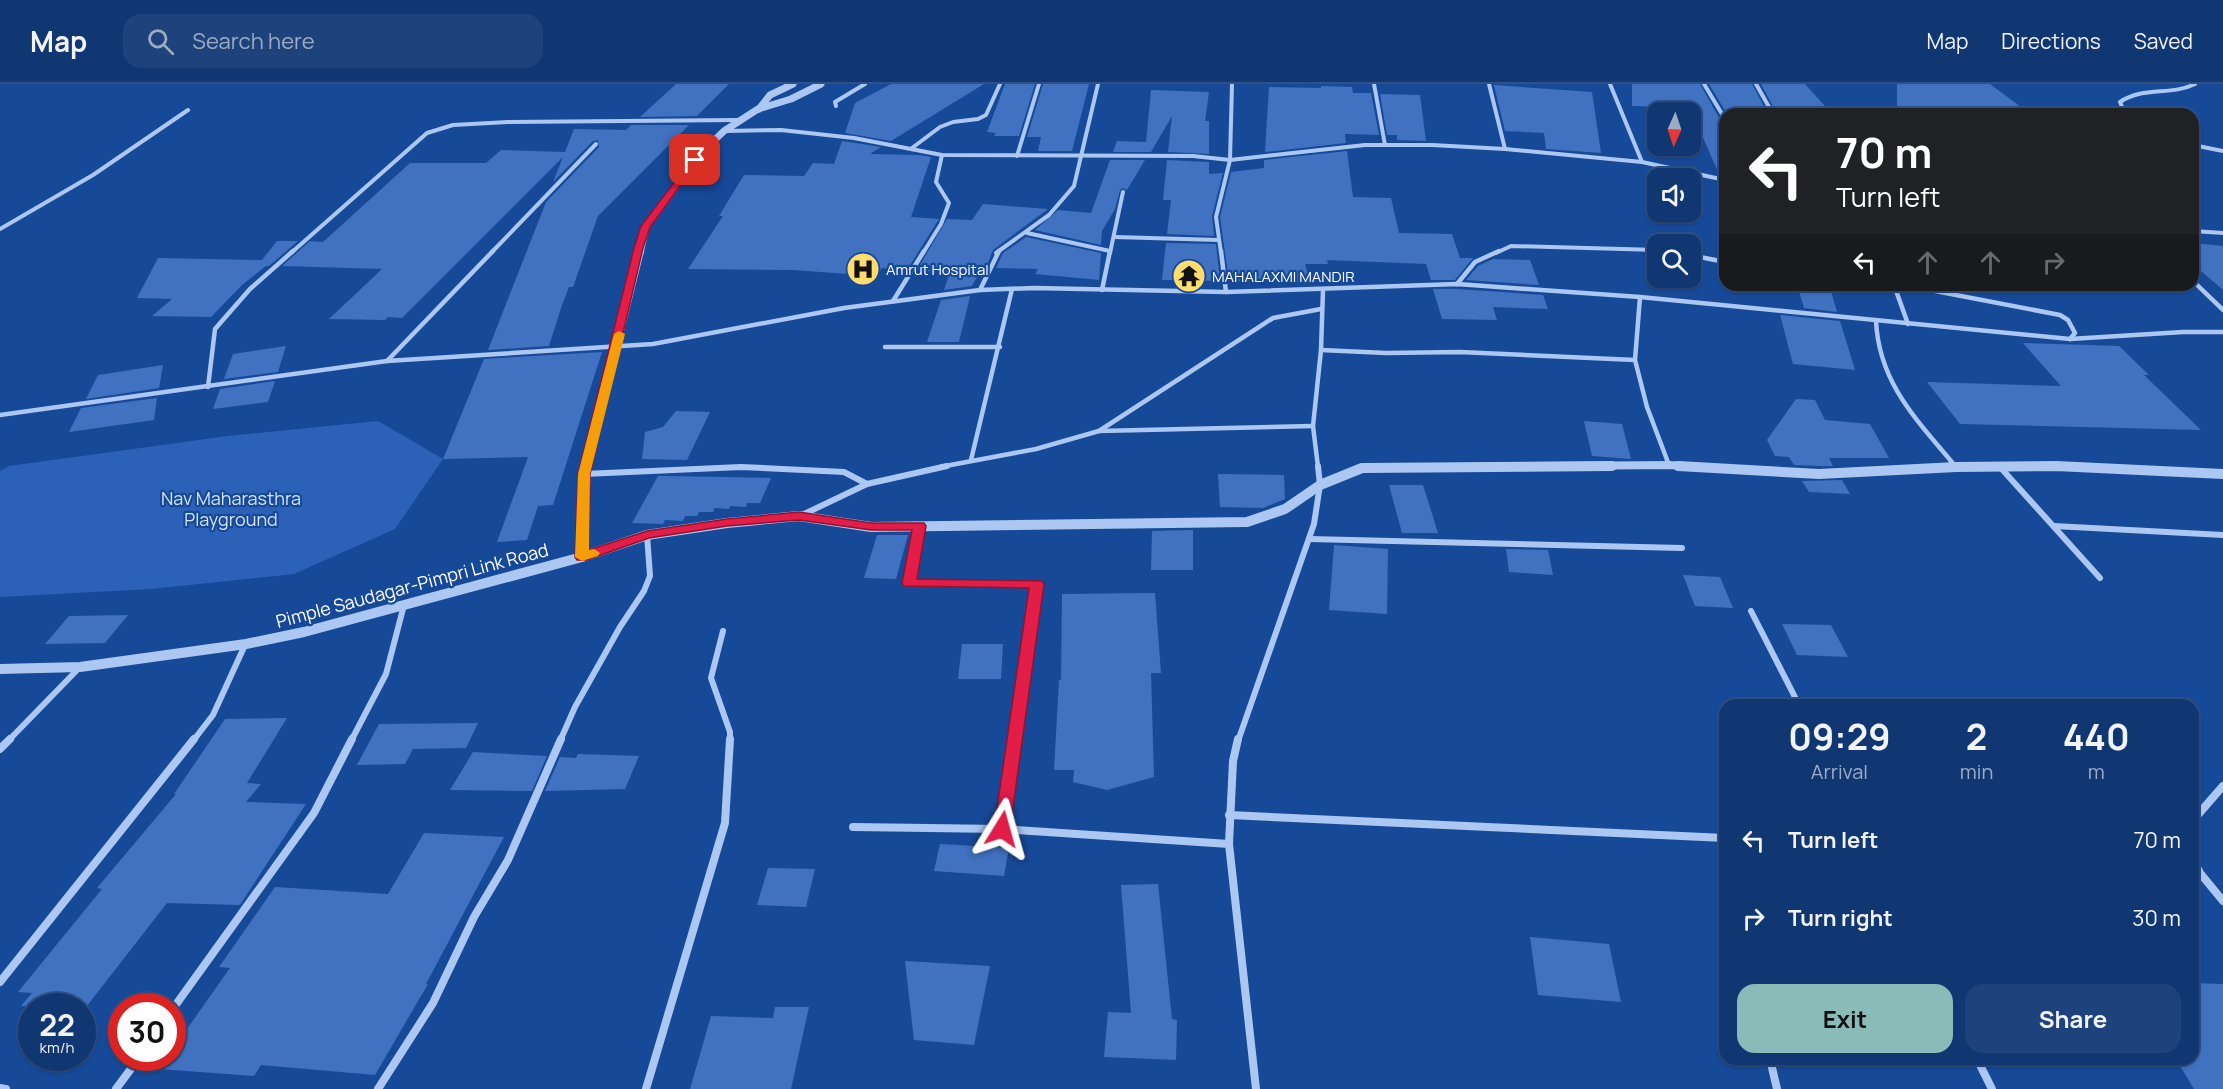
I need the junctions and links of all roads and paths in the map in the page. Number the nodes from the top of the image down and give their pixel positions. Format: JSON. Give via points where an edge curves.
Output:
{"nodes":[{"id":1,"x":793,"y":84,"type":"edge"},
{"id":2,"x":821,"y":84,"type":"edge"},
{"id":3,"x":865,"y":84,"type":"edge"},
{"id":4,"x":1000,"y":84,"type":"edge"},
{"id":5,"x":1039,"y":84,"type":"edge"},
{"id":6,"x":1098,"y":84,"type":"edge"},
{"id":7,"x":1232,"y":84,"type":"edge"},
{"id":8,"x":1374,"y":84,"type":"edge"},
{"id":9,"x":1489,"y":84,"type":"edge"},
{"id":10,"x":1610,"y":84,"type":"edge"},
{"id":11,"x":1704,"y":84,"type":"edge"},
{"id":12,"x":1756,"y":84,"type":"edge"},
{"id":13,"x":2195,"y":84,"type":"edge"},
{"id":14,"x":836,"y":106,"type":"dead end"},
{"id":15,"x":1770,"y":108,"type":"edge"},
{"id":16,"x":2122,"y":108,"type":"edge"},
{"id":17,"x":758,"y":109,"type":"junction"},
{"id":18,"x":1719,"y":109,"type":"edge"},
{"id":19,"x":188,"y":110,"type":"dead end"},
{"id":20,"x":739,"y":120,"type":"junction"},
{"id":21,"x":724,"y":131,"type":"junction"},
{"id":22,"x":596,"y":144,"type":"dead end"},
{"id":23,"x":1385,"y":145,"type":"junction"},
{"id":24,"x":2199,"y":146,"type":"edge"},
{"id":25,"x":912,"y":148,"type":"junction"},
{"id":26,"x":1505,"y":149,"type":"junction"},
{"id":27,"x":2223,"y":152,"type":"edge"},
{"id":28,"x":942,"y":155,"type":"junction"},
{"id":29,"x":1017,"y":156,"type":"junction"},
{"id":30,"x":1080,"y":157,"type":"junction"},
{"id":31,"x":1230,"y":160,"type":"junction"},
{"id":32,"x":1642,"y":162,"type":"junction"},
{"id":33,"x":1719,"y":179,"type":"edge"},
{"id":34,"x":1123,"y":192,"type":"dead end"},
{"id":35,"x":0,"y":229,"type":"edge"},
{"id":36,"x":2199,"y":231,"type":"edge"},
{"id":37,"x":1027,"y":233,"type":"junction"},
{"id":38,"x":2223,"y":233,"type":"edge"},
{"id":39,"x":1114,"y":237,"type":"junction"},
{"id":40,"x":1219,"y":240,"type":"junction"},
{"id":41,"x":1647,"y":250,"type":"edge"},
{"id":42,"x":1110,"y":251,"type":"junction"},
{"id":43,"x":1701,"y":257,"type":"edge"},
{"id":44,"x":1719,"y":261,"type":"edge"},
{"id":45,"x":1457,"y":284,"type":"junction"},
{"id":46,"x":2199,"y":287,"type":"edge"},
{"id":47,"x":1012,"y":289,"type":"junction"},
{"id":48,"x":980,"y":290,"type":"junction"},
{"id":49,"x":1102,"y":290,"type":"junction"},
{"id":50,"x":1323,"y":290,"type":"junction"},
{"id":51,"x":1896,"y":291,"type":"edge"},
{"id":52,"x":1935,"y":291,"type":"edge"},
{"id":53,"x":1226,"y":292,"type":"junction"},
{"id":54,"x":1640,"y":297,"type":"junction"},
{"id":55,"x":893,"y":301,"type":"junction"},
{"id":56,"x":1321,"y":309,"type":"junction"},
{"id":57,"x":2223,"y":310,"type":"edge"},
{"id":58,"x":1875,"y":321,"type":"junction"},
{"id":59,"x":1908,"y":324,"type":"junction"},
{"id":60,"x":2223,"y":332,"type":"edge"},
{"id":61,"x":2070,"y":339,"type":"junction"},
{"id":62,"x":616,"y":346,"type":"junction"},
{"id":63,"x":885,"y":347,"type":"dead end"},
{"id":64,"x":1000,"y":347,"type":"junction"},
{"id":65,"x":1321,"y":350,"type":"junction"},
{"id":66,"x":1635,"y":360,"type":"junction"},
{"id":67,"x":387,"y":361,"type":"junction"},
{"id":68,"x":208,"y":387,"type":"junction"},
{"id":69,"x":0,"y":415,"type":"edge"},
{"id":70,"x":1313,"y":426,"type":"junction"},
{"id":71,"x":1099,"y":431,"type":"junction"},
{"id":72,"x":970,"y":460,"type":"junction"},
{"id":73,"x":1669,"y":465,"type":"junction"},
{"id":74,"x":1956,"y":466,"type":"junction"},
{"id":75,"x":1999,"y":466,"type":"junction"},
{"id":76,"x":584,"y":474,"type":"junction"},
{"id":77,"x":2223,"y":474,"type":"edge"},
{"id":78,"x":867,"y":484,"type":"junction"},
{"id":79,"x":1320,"y":485,"type":"junction"},
{"id":80,"x":799,"y":516,"type":"junction"},
{"id":81,"x":920,"y":526,"type":"junction"},
{"id":82,"x":2054,"y":526,"type":"junction"},
{"id":83,"x":647,"y":535,"type":"junction"},
{"id":84,"x":2223,"y":535,"type":"edge"},
{"id":85,"x":1309,"y":539,"type":"junction"},
{"id":86,"x":1682,"y":548,"type":"dead end"},
{"id":87,"x":582,"y":557,"type":"junction"},
{"id":88,"x":2100,"y":578,"type":"dead end"},
{"id":89,"x":405,"y":605,"type":"junction"},
{"id":90,"x":1751,"y":611,"type":"dead end"},
{"id":91,"x":723,"y":632,"type":"dead end"},
{"id":92,"x":246,"y":644,"type":"junction"},
{"id":93,"x":80,"y":667,"type":"junction"},
{"id":94,"x":0,"y":669,"type":"edge"},
{"id":95,"x":1796,"y":699,"type":"edge"},
{"id":96,"x":0,"y":749,"type":"edge"},
{"id":97,"x":2223,"y":786,"type":"edge"},
{"id":98,"x":2199,"y":813,"type":"edge"},
{"id":99,"x":1229,"y":815,"type":"junction"},
{"id":100,"x":853,"y":827,"type":"dead end"},
{"id":101,"x":1002,"y":829,"type":"junction"},
{"id":102,"x":1719,"y":838,"type":"edge"},
{"id":103,"x":1229,"y":844,"type":"junction"},
{"id":104,"x":2199,"y":871,"type":"edge"},
{"id":105,"x":2223,"y":901,"type":"edge"},
{"id":106,"x":0,"y":982,"type":"edge"},
{"id":107,"x":184,"y":993,"type":"edge"},
{"id":108,"x":1771,"y":1065,"type":"edge"},
{"id":109,"x":1980,"y":1065,"type":"edge"},
{"id":110,"x":129,"y":1071,"type":"edge"},
{"id":111,"x":0,"y":1088,"type":"edge"},
{"id":112,"x":6,"y":1089,"type":"edge"},
{"id":113,"x":116,"y":1089,"type":"edge"},
{"id":114,"x":378,"y":1089,"type":"edge"},
{"id":115,"x":646,"y":1089,"type":"edge"},
{"id":116,"x":1256,"y":1089,"type":"edge"},
{"id":117,"x":1777,"y":1089,"type":"edge"},
{"id":118,"x":1992,"y":1089,"type":"edge"}],
"edges":[{"from":1,"to":17,"type":"street","via":[[770,95]]},
{"from":2,"to":17,"type":"street"},
{"from":3,"to":14,"type":"street","via":[[839,98]]},
{"from":4,"to":25,"type":"street","via":[[986,115],[940,127]]},
{"from":5,"to":29,"type":"street"},
{"from":6,"to":30,"type":"street"},
{"from":7,"to":31,"type":"street"},
{"from":8,"to":23,"type":"street"},
{"from":9,"to":26,"type":"street"},
{"from":10,"to":32,"type":"street"},
{"from":11,"to":18,"type":"street"},
{"from":12,"to":15,"type":"street"},
{"from":13,"to":16,"type":"street","via":[[2179,90],[2129,96],[2120,102]]},
{"from":17,"to":20,"type":"street"},
{"from":19,"to":35,"type":"street","via":[[93,175]]},
{"from":20,"to":21,"type":"street"},
{"from":20,"to":68,"type":"street","via":[[508,122],[453,125],[427,133],[250,290],[215,329]]},
{"from":21,"to":25,"type":"street","via":[[781,130]]},
{"from":21,"to":62,"type":"street","via":[[701,153],[646,226]]},
{"from":22,"to":67,"type":"street"},
{"from":23,"to":26,"type":"street"},
{"from":23,"to":31,"type":"street"},
{"from":24,"to":27,"type":"street"},
{"from":25,"to":28,"type":"street"},
{"from":26,"to":32,"type":"street"},
{"from":28,"to":29,"type":"street"},
{"from":28,"to":55,"type":"street","via":[[936,182],[949,203]]},
{"from":29,"to":30,"type":"street"},
{"from":30,"to":31,"type":"street","via":[[1193,156]]},
{"from":30,"to":37,"type":"street","via":[[1074,186]]},
{"from":31,"to":40,"type":"street","via":[[1216,217]]},
{"from":32,"to":33,"type":"street"},
{"from":34,"to":39,"type":"street"},
{"from":36,"to":38,"type":"street"},
{"from":37,"to":42,"type":"street"},
{"from":37,"to":48,"type":"street","via":[[996,253]]},
{"from":39,"to":40,"type":"street"},
{"from":39,"to":42,"type":"street"},
{"from":40,"to":53,"type":"street"},
{"from":41,"to":45,"type":"street","via":[[1511,246],[1475,261]]},
{"from":42,"to":49,"type":"street"},
{"from":43,"to":44,"type":"street"},
{"from":45,"to":50,"type":"street"},
{"from":45,"to":54,"type":"street"},
{"from":46,"to":57,"type":"street"},
{"from":47,"to":48,"type":"street"},
{"from":47,"to":49,"type":"street"},
{"from":47,"to":64,"type":"street"},
{"from":48,"to":55,"type":"street"},
{"from":49,"to":53,"type":"street"},
{"from":50,"to":53,"type":"street"},
{"from":50,"to":56,"type":"street"},
{"from":51,"to":59,"type":"street"},
{"from":52,"to":61,"type":"street","via":[[2060,315],[2072,325],[2075,333]]},
{"from":54,"to":58,"type":"street"},
{"from":54,"to":66,"type":"street"},
{"from":55,"to":62,"type":"street","via":[[653,344]]},
{"from":56,"to":65,"type":"street"},
{"from":56,"to":71,"type":"street","via":[[1273,318]]},
{"from":58,"to":59,"type":"street"},
{"from":58,"to":74,"type":"street","via":[[1879,360],[1892,387]]},
{"from":59,"to":61,"type":"street"},
{"from":60,"to":61,"type":"street"},
{"from":62,"to":67,"type":"street"},
{"from":62,"to":76,"type":"street"},
{"from":63,"to":64,"type":"street"},
{"from":64,"to":72,"type":"street"},
{"from":65,"to":66,"type":"street"},
{"from":65,"to":70,"type":"street"},
{"from":66,"to":73,"type":"street","via":[[1647,407]]},
{"from":67,"to":68,"type":"street"},
{"from":68,"to":69,"type":"street"},
{"from":70,"to":71,"type":"street"},
{"from":70,"to":79,"type":"street"},
{"from":71,"to":72,"type":"street","via":[[1036,449]]},
{"from":72,"to":78,"type":"street"},
{"from":73,"to":74,"type":"street","name":"Pimple Saudagar-Pimpri Link Road","via":[[1819,474]]},
{"from":73,"to":79,"type":"street","name":"Pimple Saudagar-Pimpri Link Road","via":[[1362,468]]},
{"from":74,"to":75,"type":"street","name":"Pimple Saudagar-Pimpri Link Road"},
{"from":75,"to":77,"type":"street","name":"Pimple Saudagar-Pimpri Link Road"},
{"from":75,"to":82,"type":"street"},
{"from":76,"to":78,"type":"street","via":[[741,467],[834,471]]},
{"from":76,"to":87,"type":"street"},
{"from":78,"to":80,"type":"street"},
{"from":79,"to":81,"type":"street","name":"Pimple Saudagar-Pimpri Link Road","via":[[1285,509],[1246,522]]},
{"from":79,"to":85,"type":"street"},
{"from":80,"to":81,"type":"street","name":"Pimple Saudagar-Pimpri Link Road","via":[[871,526]]},
{"from":80,"to":83,"type":"street","name":"Pimple Saudagar-Pimpri Link Road"},
{"from":81,"to":101,"type":"street","via":[[909,583],[1037,584]]},
{"from":82,"to":84,"type":"street"},
{"from":82,"to":88,"type":"street"},
{"from":83,"to":87,"type":"street","name":"Pimple Saudagar-Pimpri Link Road"},
{"from":83,"to":114,"type":"street","via":[[650,576],[644,591],[575,707],[508,860],[474,917],[433,1003]]},
{"from":85,"to":86,"type":"street"},
{"from":85,"to":99,"type":"street","via":[[1242,725],[1233,761]]},
{"from":87,"to":89,"type":"street","name":"Pimple Saudagar-Pimpri Link Road"},
{"from":89,"to":92,"type":"street","name":"Pimple Saudagar-Pimpri Link Road"},
{"from":89,"to":107,"type":"street","via":[[386,674],[314,813]]},
{"from":90,"to":95,"type":"street"},
{"from":91,"to":115,"type":"street","via":[[711,678],[730,732],[724,823]]},
{"from":92,"to":93,"type":"street","name":"Pimple Saudagar-Pimpri Link Road"},
{"from":92,"to":106,"type":"street","via":[[213,715]]},
{"from":93,"to":94,"type":"street","name":"Pimple Saudagar-Pimpri Link Road"},
{"from":93,"to":96,"type":"street"},
{"from":97,"to":98,"type":"street"},
{"from":99,"to":102,"type":"street"},
{"from":99,"to":103,"type":"street"},
{"from":100,"to":101,"type":"street"},
{"from":101,"to":103,"type":"street"},
{"from":103,"to":116,"type":"street"},
{"from":104,"to":105,"type":"street"},
{"from":108,"to":117,"type":"street"},
{"from":109,"to":118,"type":"street"},
{"from":110,"to":113,"type":"street"},
{"from":111,"to":112,"type":"street"}]}
